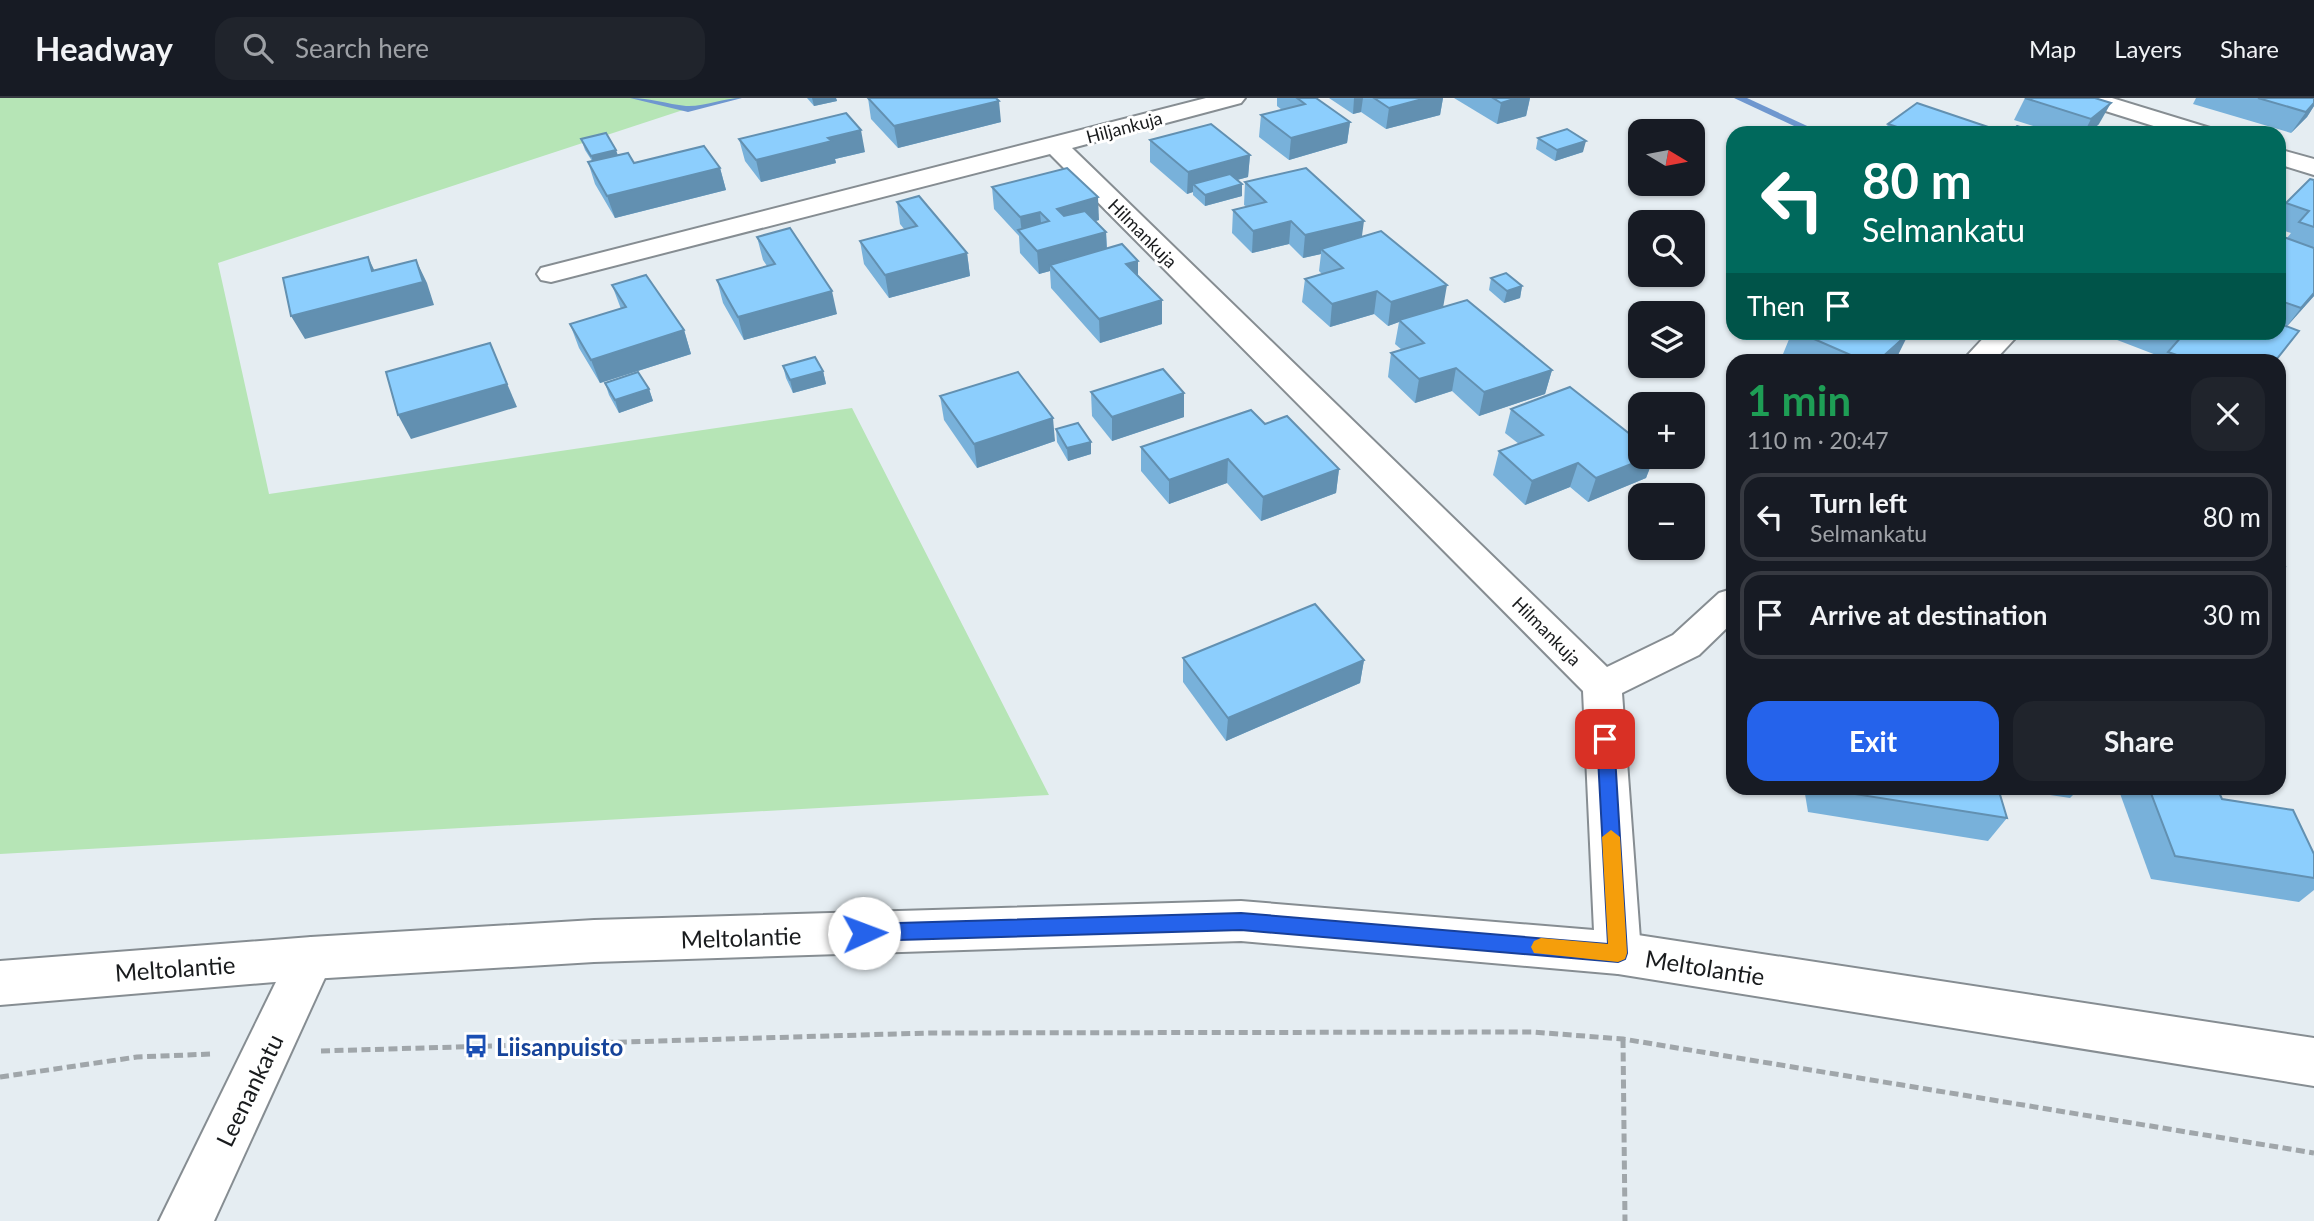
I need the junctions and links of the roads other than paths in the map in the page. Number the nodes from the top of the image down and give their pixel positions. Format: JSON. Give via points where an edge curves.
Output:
{"nodes":[{"id":1,"x":1233,"y":98,"type":"edge"},
{"id":2,"x":2088,"y":98,"type":"edge"},
{"id":3,"x":2178,"y":126,"type":"edge"},
{"id":4,"x":1055,"y":145,"type":"junction"},
{"id":5,"x":2286,"y":158,"type":"edge"},
{"id":6,"x":2314,"y":167,"type":"edge"},
{"id":7,"x":551,"y":274,"type":"dead end"},
{"id":8,"x":1999,"y":340,"type":"edge"},
{"id":9,"x":1984,"y":354,"type":"edge"},
{"id":10,"x":1726,"y":608,"type":"edge"},
{"id":11,"x":1602,"y":686,"type":"junction"},
{"id":12,"x":1618,"y":953,"type":"junction"},
{"id":13,"x":312,"y":958,"type":"junction"},
{"id":14,"x":0,"y":983,"type":"edge"},
{"id":15,"x":2314,"y":1062,"type":"edge"},
{"id":16,"x":186,"y":1221,"type":"edge"}],
"edges":[{"from":1,"to":4,"type":"street","name":"Hiljankuja"},
{"from":2,"to":3,"type":"street"},
{"from":4,"to":7,"type":"street"},
{"from":4,"to":11,"type":"street","name":"Hilmankuja"},
{"from":5,"to":6,"type":"street"},
{"from":8,"to":9,"type":"street"},
{"from":10,"to":11,"type":"street","via":[[1686,645]]},
{"from":11,"to":12,"type":"street"},
{"from":12,"to":13,"type":"street","name":"Meltolantie","via":[[1241,921],[594,941]]},
{"from":12,"to":15,"type":"street","name":"Meltolantie"},
{"from":13,"to":14,"type":"street","name":"Meltolantie"},
{"from":13,"to":16,"type":"street","name":"Leenankatu"}]}
